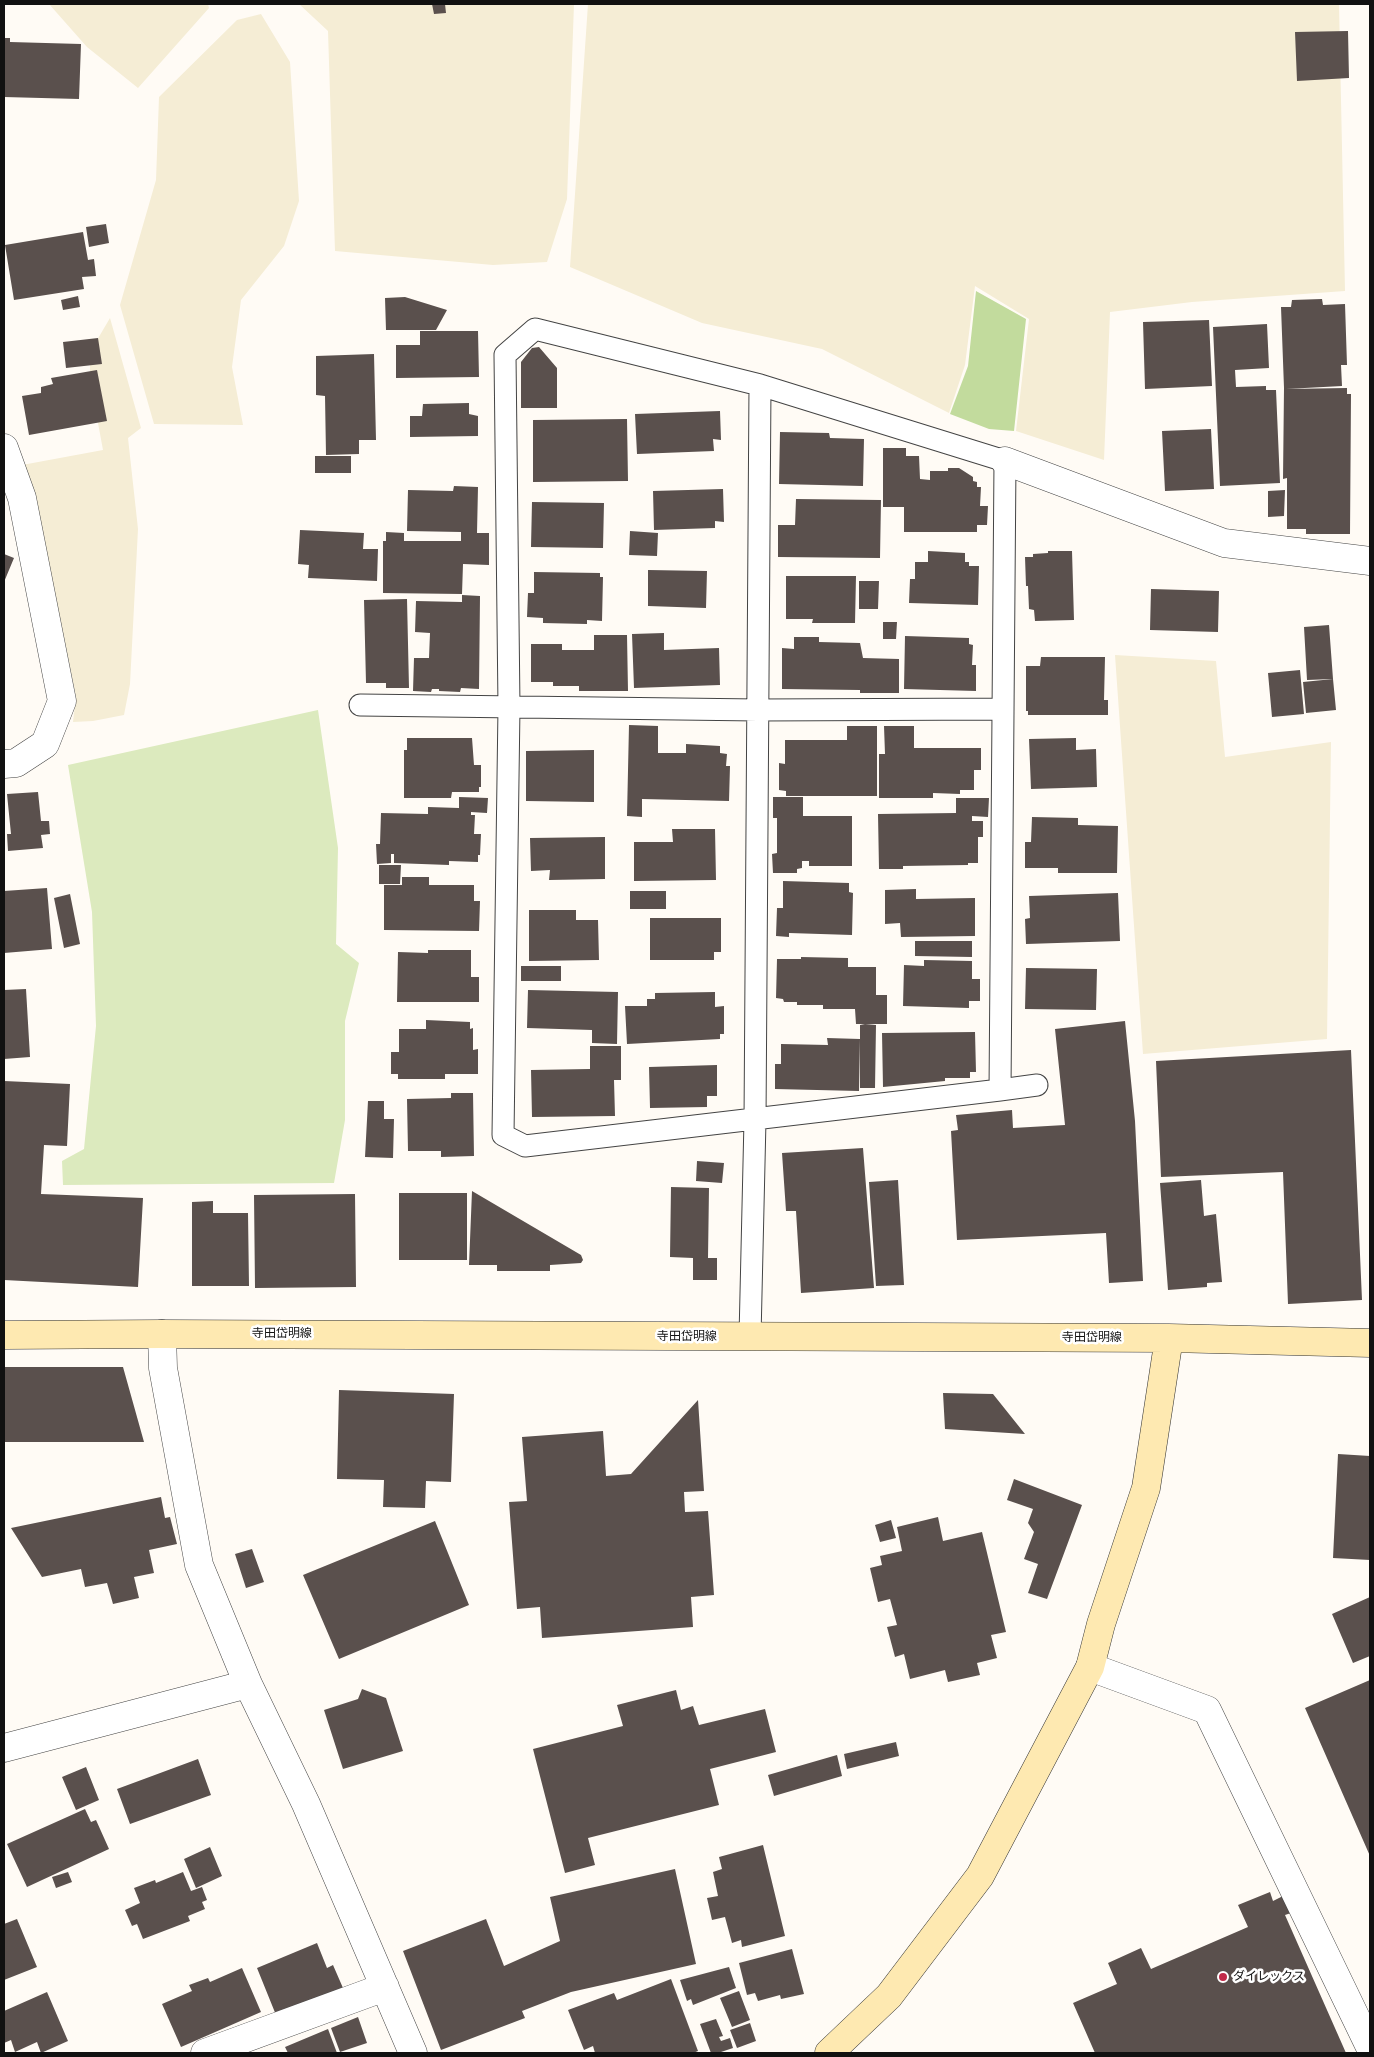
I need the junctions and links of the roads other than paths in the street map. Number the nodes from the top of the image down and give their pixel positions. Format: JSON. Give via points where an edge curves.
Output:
{"nodes":[{"id":1,"x":760,"y":385,"type":"junction"},
{"id":2,"x":4,"y":448,"type":"edge"},
{"id":3,"x":1005,"y":461,"type":"junction"},
{"id":4,"x":1370,"y":561,"type":"edge"},
{"id":5,"x":360,"y":705,"type":"dead end"},
{"id":6,"x":509,"y":707,"type":"junction"},
{"id":7,"x":1003,"y":709,"type":"junction"},
{"id":8,"x":758,"y":710,"type":"junction"},
{"id":9,"x":4,"y":764,"type":"edge"},
{"id":10,"x":1037,"y":1085,"type":"dead end"},
{"id":11,"x":1000,"y":1090,"type":"junction"},
{"id":12,"x":755,"y":1120,"type":"junction"},
{"id":13,"x":162,"y":1334,"type":"junction"},
{"id":14,"x":4,"y":1335,"type":"edge"},
{"id":15,"x":750,"y":1337,"type":"junction"},
{"id":16,"x":1169,"y":1338,"type":"junction"},
{"id":17,"x":1370,"y":1343,"type":"edge"},
{"id":18,"x":1090,"y":1667,"type":"junction"},
{"id":19,"x":248,"y":1684,"type":"junction"},
{"id":20,"x":4,"y":1748,"type":"edge"},
{"id":21,"x":385,"y":1987,"type":"junction"},
{"id":22,"x":1370,"y":2047,"type":"edge"},
{"id":23,"x":206,"y":2053,"type":"edge"},
{"id":24,"x":413,"y":2053,"type":"edge"},
{"id":25,"x":829,"y":2053,"type":"edge"}],
"edges":[{"from":1,"to":3,"type":"lane"},
{"from":1,"to":6,"type":"lane","via":[[535,329],[506,355]]},
{"from":1,"to":8,"type":"lane"},
{"from":2,"to":9,"type":"street","via":[[22,498],[62,701],[45,744],[16,763]]},
{"from":3,"to":4,"type":"street","via":[[1224,543]]},
{"from":3,"to":7,"type":"lane"},
{"from":5,"to":6,"type":"lane"},
{"from":6,"to":8,"type":"lane"},
{"from":6,"to":12,"type":"lane","via":[[503,1135],[525,1146]]},
{"from":7,"to":8,"type":"lane"},
{"from":7,"to":11,"type":"lane"},
{"from":8,"to":12,"type":"lane"},
{"from":10,"to":11,"type":"lane"},
{"from":11,"to":12,"type":"lane"},
{"from":12,"to":15,"type":"lane"},
{"from":13,"to":14,"type":"main road","name":"寺田岱明線"},
{"from":13,"to":15,"type":"main road","name":"寺田岱明線"},
{"from":13,"to":19,"type":"street","via":[[163,1368],[199,1565]]},
{"from":15,"to":16,"type":"main road","name":"寺田岱明線"},
{"from":16,"to":17,"type":"main road","name":"寺田岱明線"},
{"from":16,"to":18,"type":"main road","via":[[1146,1488]]},
{"from":18,"to":22,"type":"street","via":[[1207,1710]]},
{"from":18,"to":25,"type":"main road","via":[[980,1876],[889,1996]]},
{"from":19,"to":20,"type":"street"},
{"from":19,"to":21,"type":"street","via":[[306,1804]]},
{"from":21,"to":23,"type":"street"},
{"from":21,"to":24,"type":"street"}]}
